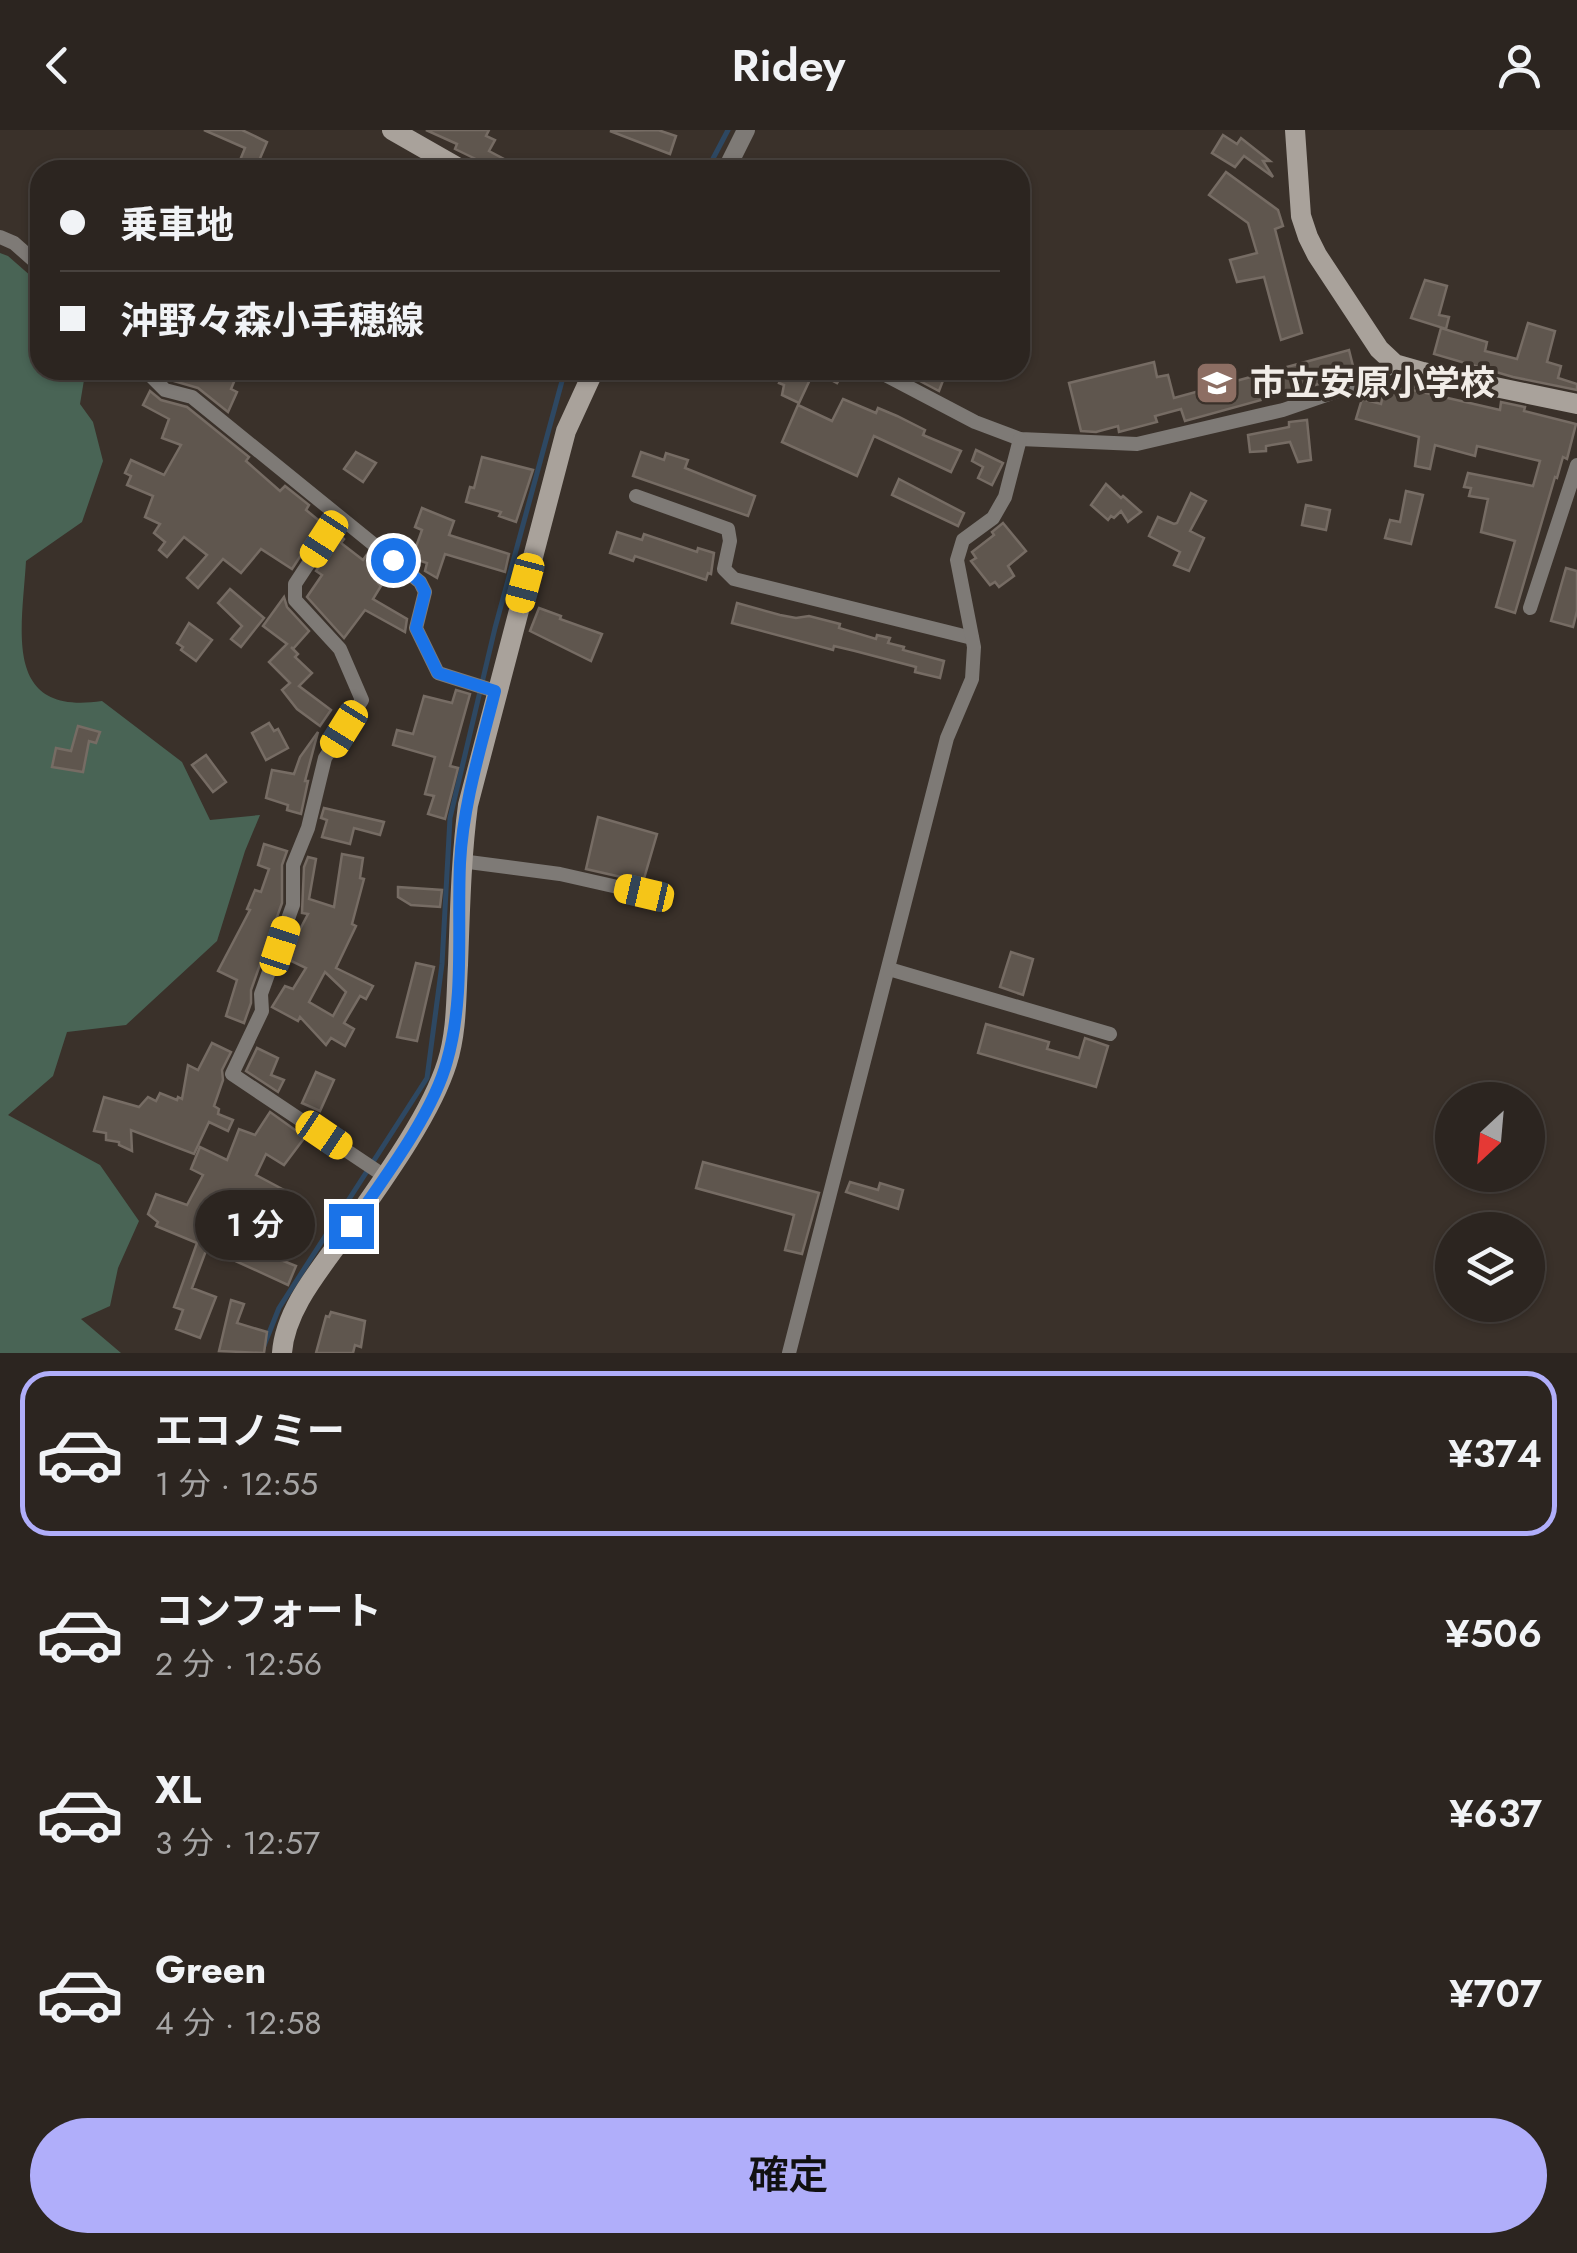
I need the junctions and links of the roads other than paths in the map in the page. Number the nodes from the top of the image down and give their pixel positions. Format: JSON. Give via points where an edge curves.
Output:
{"nodes":[{"id":1,"x":392,"y":130,"type":"edge"},
{"id":2,"x":746,"y":130,"type":"edge"},
{"id":3,"x":1294,"y":130,"type":"edge"},
{"id":4,"x":444,"y":160,"type":"edge"},
{"id":5,"x":731,"y":160,"type":"edge"},
{"id":6,"x":0,"y":237,"type":"edge"},
{"id":7,"x":30,"y":257,"type":"edge"},
{"id":8,"x":1395,"y":364,"type":"junction"},
{"id":9,"x":154,"y":380,"type":"edge"},
{"id":10,"x":589,"y":380,"type":"edge"},
{"id":11,"x":895,"y":380,"type":"edge"},
{"id":12,"x":1576,"y":401,"type":"edge"},
{"id":13,"x":1020,"y":438,"type":"junction"},
{"id":14,"x":1577,"y":465,"type":"edge"},
{"id":15,"x":636,"y":496,"type":"dead end"},
{"id":16,"x":340,"y":517,"type":"junction"},
{"id":17,"x":1530,"y":608,"type":"dead end"},
{"id":18,"x":972,"y":638,"type":"junction"},
{"id":19,"x":495,"y":691,"type":"junction"},
{"id":20,"x":460,"y":861,"type":"junction"},
{"id":21,"x":644,"y":893,"type":"dead end"},
{"id":22,"x":889,"y":969,"type":"junction"},
{"id":23,"x":1110,"y":1034,"type":"dead end"},
{"id":24,"x":386,"y":1176,"type":"junction"},
{"id":25,"x":282,"y":1353,"type":"edge"},
{"id":26,"x":789,"y":1353,"type":"edge"}],
"edges":[{"from":1,"to":4,"type":"main road"},
{"from":2,"to":5,"type":"street"},
{"from":3,"to":8,"type":"main road","via":[[1308,237]]},
{"from":6,"to":7,"type":"street"},
{"from":8,"to":12,"type":"main road"},
{"from":8,"to":13,"type":"street","via":[[1283,410],[1137,444]]},
{"from":9,"to":16,"type":"street","via":[[164,390],[192,397]]},
{"from":10,"to":19,"type":"main road","via":[[566,431]]},
{"from":11,"to":13,"type":"street"},
{"from":13,"to":18,"type":"street","via":[[1005,497],[993,518],[963,540],[957,560]]},
{"from":14,"to":17,"type":"street"},
{"from":15,"to":18,"type":"street","via":[[728,529],[724,569],[734,579]]},
{"from":16,"to":19,"type":"street","via":[[420,582],[425,592],[416,628],[438,673]]},
{"from":16,"to":24,"type":"street","via":[[295,584],[294,600],[340,649],[362,700],[325,758],[294,865],[293,905],[261,994],[262,1011],[232,1074]]},
{"from":18,"to":22,"type":"street","via":[[972,680],[948,738]]},
{"from":19,"to":20,"type":"main road"},
{"from":20,"to":21,"type":"street"},
{"from":20,"to":24,"type":"main road","via":[[455,1018],[447,1064]]},
{"from":22,"to":23,"type":"street"},
{"from":22,"to":26,"type":"street"},
{"from":24,"to":25,"type":"main road","via":[[300,1302]]}]}
